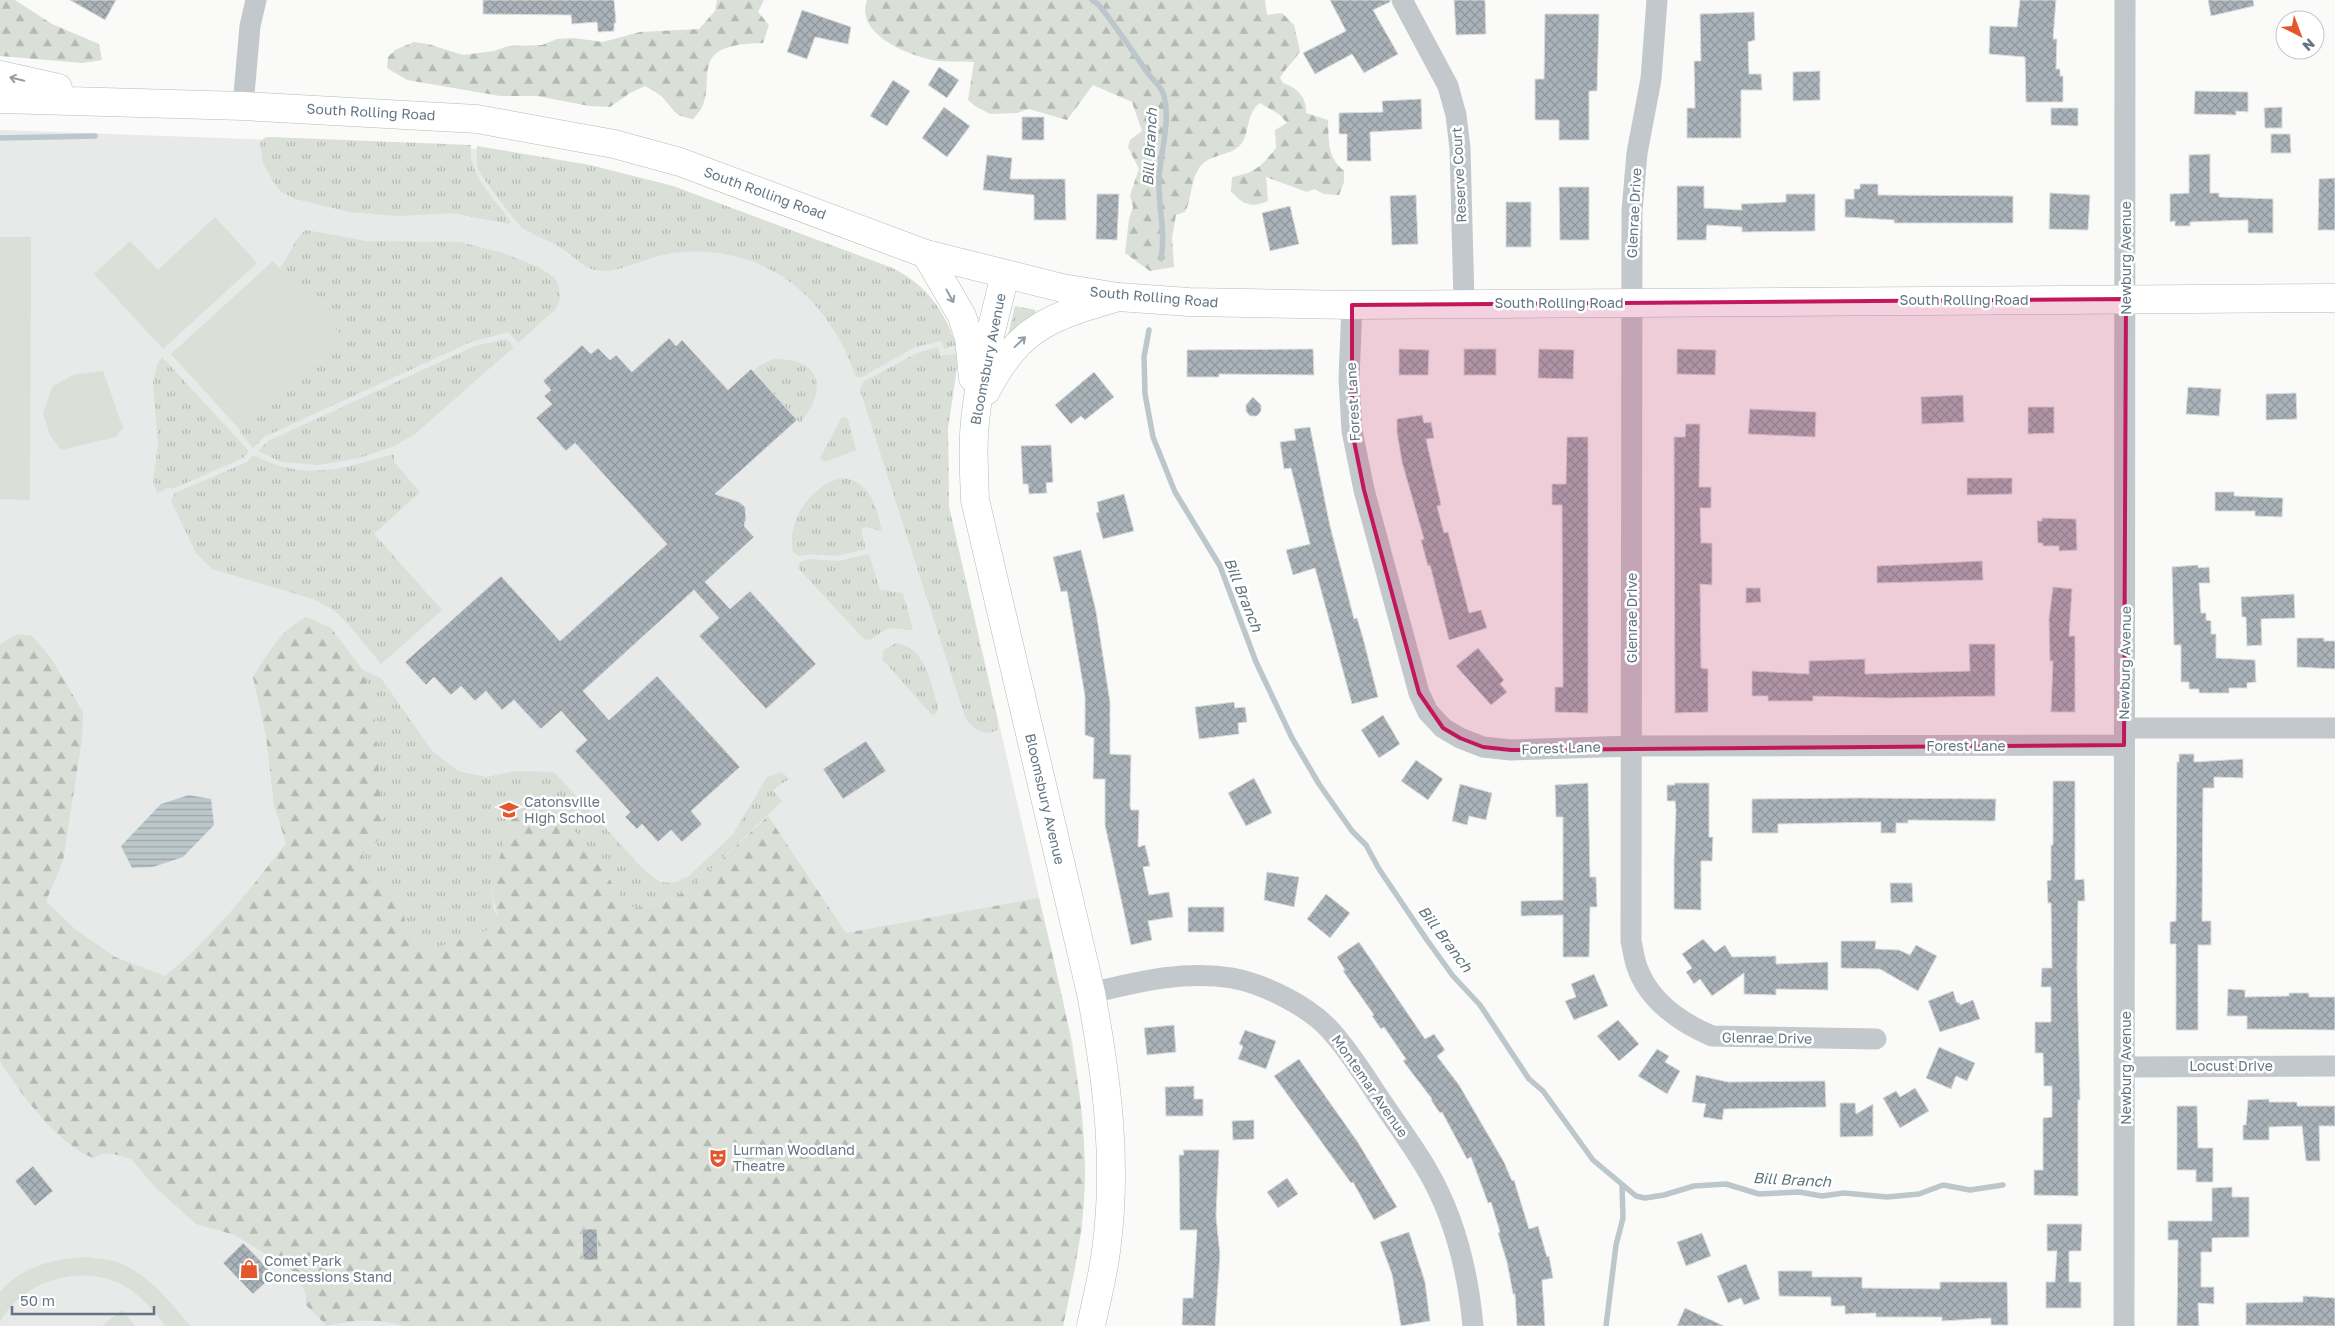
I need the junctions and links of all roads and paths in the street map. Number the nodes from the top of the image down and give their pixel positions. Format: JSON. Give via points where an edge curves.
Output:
{"nodes":[{"id":1,"x":256,"y":0,"type":"edge"},
{"id":2,"x":1402,"y":0,"type":"edge"},
{"id":3,"x":1657,"y":0,"type":"edge"},
{"id":4,"x":2125,"y":0,"type":"edge"},
{"id":5,"x":0,"y":75,"type":"edge"},
{"id":6,"x":0,"y":99,"type":"edge"},
{"id":7,"x":116,"y":101,"type":"junction"},
{"id":8,"x":243,"y":106,"type":"junction"},
{"id":9,"x":926,"y":254,"type":"junction"},
{"id":10,"x":1005,"y":275,"type":"junction"},
{"id":11,"x":1118,"y":297,"type":"junction"},
{"id":12,"x":2335,"y":298,"type":"edge"},
{"id":13,"x":2126,"y":299,"type":"junction"},
{"id":14,"x":1464,"y":302,"type":"junction"},
{"id":15,"x":1631,"y":303,"type":"junction"},
{"id":16,"x":1352,"y":304,"type":"junction"},
{"id":17,"x":976,"y":412,"type":"junction"},
{"id":18,"x":2335,"y":728,"type":"edge"},
{"id":19,"x":2124,"y":737,"type":"junction"},
{"id":20,"x":1632,"y":746,"type":"junction"},
{"id":21,"x":1090,"y":994,"type":"junction"},
{"id":22,"x":1876,"y":1039,"type":"dead end"},
{"id":23,"x":2126,"y":1066,"type":"junction"},
{"id":24,"x":2335,"y":1066,"type":"edge"},
{"id":25,"x":1091,"y":1326,"type":"edge"},
{"id":26,"x":1473,"y":1326,"type":"edge"},
{"id":27,"x":2124,"y":1326,"type":"edge"}],
"edges":[{"from":1,"to":8,"type":"street","via":[[250,26]]},
{"from":2,"to":14,"type":"street","name":"Reserve Court","via":[[1448,86],[1456,115],[1460,148]]},
{"from":3,"to":15,"type":"street","name":"Glenrae Drive","via":[[1651,79],[1637,153],[1632,211]]},
{"from":4,"to":13,"type":"street","name":"Newburg Avenue"},
{"from":7,"to":5,"type":"main road","one_way":true},
{"from":6,"to":7,"type":"main road","name":"South Rolling Road"},
{"from":7,"to":8,"type":"main road","name":"South Rolling Road"},
{"from":8,"to":9,"type":"main road","name":"South Rolling Road","via":[[447,116],[536,128],[614,144],[680,162]]},
{"from":9,"to":10,"type":"main road","name":"South Rolling Road"},
{"from":9,"to":17,"type":"main road","one_way":true,"via":[[962,316],[970,338]]},
{"from":10,"to":11,"type":"main road","name":"South Rolling Road"},
{"from":10,"to":17,"type":"main road","name":"Bloomsbury Avenue"},
{"from":11,"to":16,"type":"main road","name":"South Rolling Road","via":[[1189,302]]},
{"from":17,"to":11,"type":"main road","one_way":true,"via":[[998,368],[1014,346],[1031,331],[1068,312]]},
{"from":12,"to":13,"type":"main road","name":"South Rolling Road"},
{"from":13,"to":15,"type":"main road","name":"South Rolling Road"},
{"from":13,"to":19,"type":"street","name":"Newburg Avenue"},
{"from":14,"to":15,"type":"main road","name":"South Rolling Road"},
{"from":14,"to":16,"type":"main road","name":"South Rolling Road"},
{"from":15,"to":20,"type":"street","name":"Glenrae Drive"},
{"from":16,"to":20,"type":"street","name":"Forest Lane","via":[[1349,379],[1352,431],[1366,499],[1419,693],[1428,712],[1442,728],[1483,747],[1511,750]]},
{"from":17,"to":21,"type":"main road","name":"Bloomsbury Avenue","via":[[973,451],[975,500]]},
{"from":18,"to":19,"type":"street","name":"Forest Lane"},
{"from":19,"to":20,"type":"street","name":"Forest Lane"},
{"from":19,"to":23,"type":"street","name":"Newburg Avenue"},
{"from":20,"to":22,"type":"street","name":"Glenrae Drive","via":[[1631,941],[1637,968],[1650,991],[1667,1010],[1690,1027],[1712,1036]]},
{"from":21,"to":25,"type":"main road","name":"Bloomsbury Avenue","via":[[1104,1065],[1111,1178],[1106,1251]]},
{"from":21,"to":26,"type":"street","name":"Montemar Avenue","via":[[1150,979],[1194,974],[1234,978],[1267,988],[1301,1007],[1330,1030],[1356,1063],[1426,1169],[1443,1204],[1470,1293]]},
{"from":23,"to":24,"type":"street","name":"Locust Drive"},
{"from":23,"to":27,"type":"street","name":"Newburg Avenue"}]}
